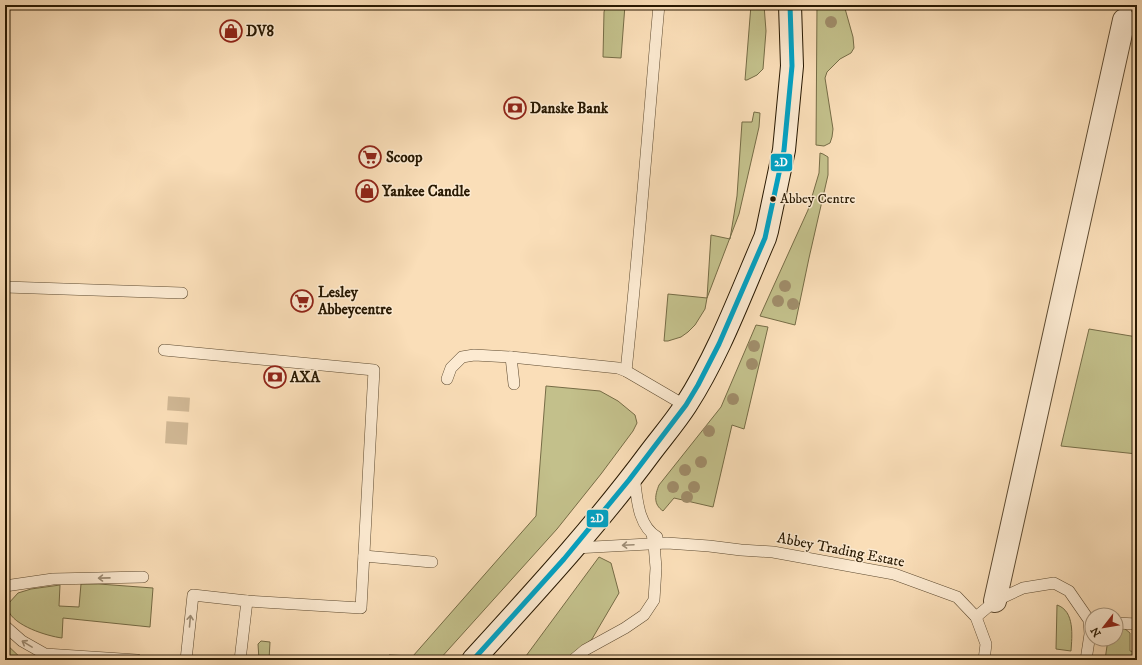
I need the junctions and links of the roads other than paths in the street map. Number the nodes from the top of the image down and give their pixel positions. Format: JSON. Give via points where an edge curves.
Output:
{"nodes":[{"id":1,"x":659,"y":5,"type":"edge"},
{"id":2,"x":790,"y":5,"type":"edge"},
{"id":3,"x":1125,"y":13,"type":"edge"},
{"id":4,"x":5,"y":288,"type":"edge"},
{"id":5,"x":182,"y":293,"type":"dead end"},
{"id":6,"x":164,"y":350,"type":"dead end"},
{"id":7,"x":511,"y":357,"type":"junction"},
{"id":8,"x":626,"y":371,"type":"junction"},
{"id":9,"x":447,"y":378,"type":"dead end"},
{"id":10,"x":514,"y":384,"type":"dead end"},
{"id":11,"x":686,"y":406,"type":"junction"},
{"id":12,"x":634,"y":475,"type":"junction"},
{"id":13,"x":653,"y":539,"type":"junction"},
{"id":14,"x":574,"y":548,"type":"junction"},
{"id":15,"x":364,"y":556,"type":"junction"},
{"id":16,"x":432,"y":562,"type":"dead end"},
{"id":17,"x":143,"y":577,"type":"dead end"},
{"id":18,"x":5,"y":586,"type":"edge"},
{"id":19,"x":247,"y":601,"type":"junction"},
{"id":20,"x":995,"y":601,"type":"junction"},
{"id":21,"x":1084,"y":612,"type":"edge"},
{"id":22,"x":976,"y":617,"type":"junction"},
{"id":23,"x":1124,"y":623,"type":"edge"},
{"id":24,"x":1137,"y":624,"type":"edge"},
{"id":25,"x":5,"y":626,"type":"edge"},
{"id":26,"x":1088,"y":647,"type":"edge"},
{"id":27,"x":53,"y":658,"type":"edge"},
{"id":28,"x":137,"y":660,"type":"edge"},
{"id":29,"x":186,"y":660,"type":"edge"},
{"id":30,"x":240,"y":660,"type":"edge"},
{"id":31,"x":474,"y":660,"type":"edge"},
{"id":32,"x":573,"y":660,"type":"edge"},
{"id":33,"x":984,"y":660,"type":"edge"},
{"id":34,"x":1086,"y":660,"type":"edge"}],
"edges":[{"from":1,"to":8,"type":"lane"},
{"from":2,"to":11,"type":"street","via":[[792,66],[784,150],[765,238],[704,376]]},
{"from":3,"to":20,"type":"street"},
{"from":4,"to":5,"type":"lane"},
{"from":6,"to":15,"type":"lane","via":[[374,370]]},
{"from":7,"to":8,"type":"lane","via":[[618,368]]},
{"from":7,"to":9,"type":"lane","via":[[462,357],[451,368]]},
{"from":7,"to":10,"type":"lane"},
{"from":8,"to":11,"type":"lane"},
{"from":11,"to":12,"type":"street"},
{"from":12,"to":13,"type":"lane","name":"Abbey Trading Estate","via":[[642,520]]},
{"from":12,"to":14,"type":"street"},
{"from":13,"to":14,"type":"lane","one_way":true},
{"from":13,"to":22,"type":"lane","name":"Abbey Trading Estate","via":[[667,543],[773,552],[894,574],[957,597]]},
{"from":13,"to":32,"type":"lane","via":[[656,568],[654,600],[644,615],[585,650]]},
{"from":14,"to":31,"type":"street"},
{"from":15,"to":16,"type":"lane"},
{"from":15,"to":19,"type":"lane","via":[[362,608]]},
{"from":17,"to":18,"type":"lane","one_way":true,"via":[[53,578]]},
{"from":29,"to":19,"type":"lane","one_way":true,"via":[[192,595]]},
{"from":19,"to":30,"type":"lane"},
{"from":20,"to":21,"type":"lane","via":[[1023,588],[1054,584],[1069,591]]},
{"from":20,"to":22,"type":"lane"},
{"from":22,"to":33,"type":"lane","name":"Abbey Trading Estate","via":[[986,644]]},
{"from":23,"to":24,"type":"lane"},
{"from":27,"to":25,"type":"lane","one_way":true,"via":[[22,641]]},
{"from":26,"to":34,"type":"lane"},
{"from":27,"to":28,"type":"lane"}]}
